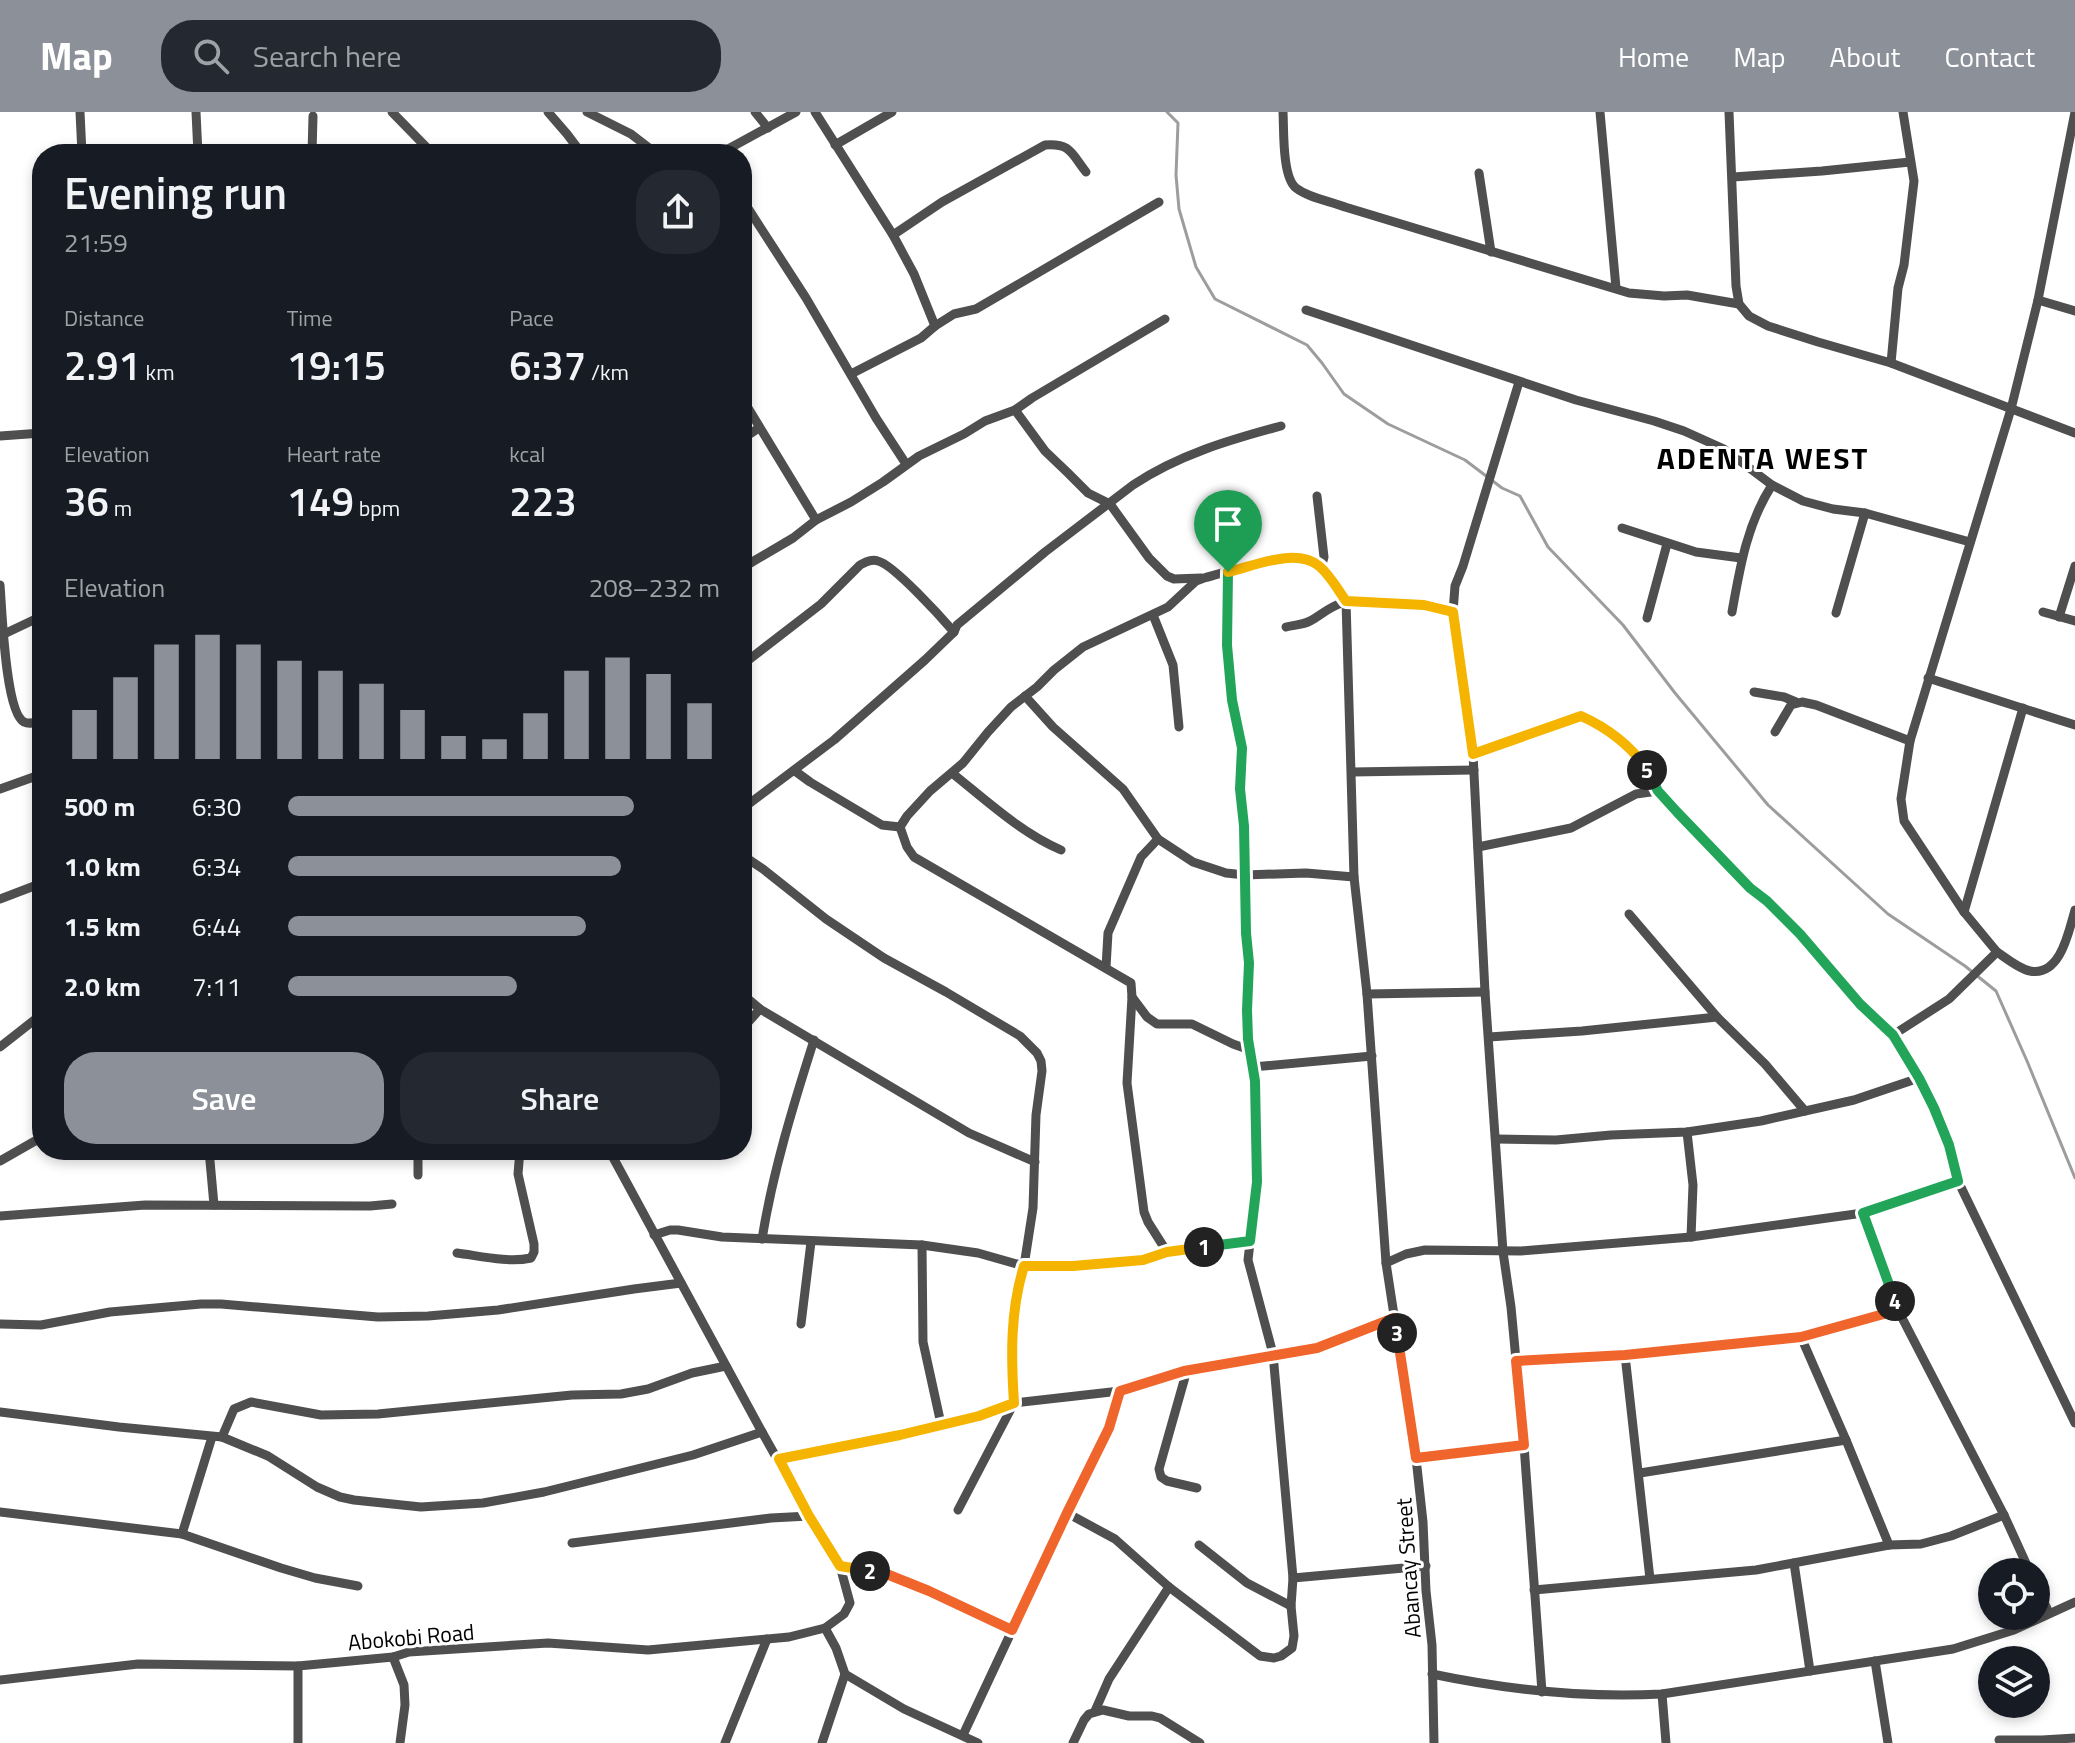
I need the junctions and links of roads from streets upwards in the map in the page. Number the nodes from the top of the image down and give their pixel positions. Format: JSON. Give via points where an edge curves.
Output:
{"nodes":[{"id":1,"x":80,"y":112,"type":"edge"},
{"id":2,"x":196,"y":112,"type":"edge"},
{"id":3,"x":392,"y":112,"type":"edge"},
{"id":4,"x":548,"y":112,"type":"edge"},
{"id":5,"x":587,"y":112,"type":"edge"},
{"id":6,"x":755,"y":112,"type":"edge"},
{"id":7,"x":796,"y":112,"type":"edge"},
{"id":8,"x":815,"y":112,"type":"edge"},
{"id":9,"x":892,"y":112,"type":"edge"},
{"id":10,"x":1283,"y":112,"type":"edge"},
{"id":11,"x":1600,"y":112,"type":"edge"},
{"id":12,"x":1729,"y":112,"type":"edge"},
{"id":13,"x":1903,"y":112,"type":"edge"},
{"id":14,"x":2075,"y":112,"type":"edge"},
{"id":15,"x":313,"y":116,"type":"dead end"},
{"id":16,"x":768,"y":128,"type":"junction"},
{"id":17,"x":82,"y":144,"type":"edge"},
{"id":18,"x":198,"y":144,"type":"edge"},
{"id":19,"x":312,"y":144,"type":"edge"},
{"id":20,"x":422,"y":144,"type":"edge"},
{"id":21,"x":574,"y":144,"type":"edge"},
{"id":22,"x":644,"y":144,"type":"edge"},
{"id":23,"x":738,"y":144,"type":"edge"},
{"id":24,"x":835,"y":145,"type":"junction"},
{"id":25,"x":1910,"y":162,"type":"junction"},
{"id":26,"x":1086,"y":172,"type":"dead end"},
{"id":27,"x":1479,"y":173,"type":"dead end"},
{"id":28,"x":1733,"y":177,"type":"junction"},
{"id":29,"x":1159,"y":202,"type":"dead end"},
{"id":30,"x":752,"y":214,"type":"edge"},
{"id":31,"x":893,"y":235,"type":"junction"},
{"id":32,"x":1491,"y":252,"type":"junction"},
{"id":33,"x":1616,"y":288,"type":"junction"},
{"id":34,"x":2038,"y":300,"type":"junction"},
{"id":35,"x":1739,"y":304,"type":"junction"},
{"id":36,"x":1306,"y":310,"type":"dead end"},
{"id":37,"x":2075,"y":311,"type":"edge"},
{"id":38,"x":1165,"y":319,"type":"dead end"},
{"id":39,"x":935,"y":326,"type":"junction"},
{"id":40,"x":1891,"y":363,"type":"junction"},
{"id":41,"x":851,"y":374,"type":"junction"},
{"id":42,"x":1519,"y":382,"type":"junction"},
{"id":43,"x":2011,"y":409,"type":"junction"},
{"id":44,"x":1015,"y":410,"type":"junction"},
{"id":45,"x":752,"y":416,"type":"edge"},
{"id":46,"x":1281,"y":426,"type":"dead end"},
{"id":47,"x":759,"y":428,"type":"junction"},
{"id":48,"x":752,"y":433,"type":"edge"},
{"id":49,"x":2075,"y":433,"type":"edge"},
{"id":50,"x":32,"y":434,"type":"edge"},
{"id":51,"x":0,"y":436,"type":"edge"},
{"id":52,"x":906,"y":464,"type":"junction"},
{"id":53,"x":1772,"y":485,"type":"junction"},
{"id":54,"x":1317,"y":496,"type":"dead end"},
{"id":55,"x":1110,"y":504,"type":"junction"},
{"id":56,"x":1865,"y":513,"type":"junction"},
{"id":57,"x":816,"y":520,"type":"junction"},
{"id":58,"x":1622,"y":528,"type":"dead end"},
{"id":59,"x":1970,"y":542,"type":"junction"},
{"id":60,"x":1667,"y":544,"type":"junction"},
{"id":61,"x":1741,"y":558,"type":"junction"},
{"id":62,"x":752,"y":562,"type":"edge"},
{"id":63,"x":2075,"y":566,"type":"edge"},
{"id":64,"x":1321,"y":568,"type":"junction"},
{"id":65,"x":1228,"y":572,"type":"junction"},
{"id":66,"x":1204,"y":578,"type":"junction"},
{"id":67,"x":0,"y":585,"type":"edge"},
{"id":68,"x":1346,"y":601,"type":"junction"},
{"id":69,"x":1453,"y":612,"type":"junction"},
{"id":70,"x":1732,"y":612,"type":"dead end"},
{"id":71,"x":2043,"y":612,"type":"dead end"},
{"id":72,"x":1836,"y":613,"type":"dead end"},
{"id":73,"x":1153,"y":615,"type":"junction"},
{"id":74,"x":2059,"y":617,"type":"junction"},
{"id":75,"x":1647,"y":618,"type":"dead end"},
{"id":76,"x":32,"y":621,"type":"edge"},
{"id":77,"x":2075,"y":621,"type":"edge"},
{"id":78,"x":1286,"y":627,"type":"dead end"},
{"id":79,"x":954,"y":632,"type":"junction"},
{"id":80,"x":4,"y":634,"type":"junction"},
{"id":81,"x":752,"y":657,"type":"edge"},
{"id":82,"x":1928,"y":678,"type":"junction"},
{"id":83,"x":1754,"y":692,"type":"dead end"},
{"id":84,"x":1025,"y":696,"type":"junction"},
{"id":85,"x":1796,"y":702,"type":"junction"},
{"id":86,"x":2023,"y":708,"type":"junction"},
{"id":87,"x":32,"y":723,"type":"edge"},
{"id":88,"x":2075,"y":725,"type":"edge"},
{"id":89,"x":1179,"y":727,"type":"dead end"},
{"id":90,"x":1775,"y":732,"type":"dead end"},
{"id":91,"x":1910,"y":741,"type":"junction"},
{"id":92,"x":1473,"y":754,"type":"junction"},
{"id":93,"x":1474,"y":770,"type":"junction"},
{"id":94,"x":795,"y":771,"type":"junction"},
{"id":95,"x":1352,"y":772,"type":"junction"},
{"id":96,"x":952,"y":773,"type":"junction"},
{"id":97,"x":32,"y":778,"type":"edge"},
{"id":98,"x":0,"y":789,"type":"edge"},
{"id":99,"x":1658,"y":791,"type":"junction"},
{"id":100,"x":752,"y":802,"type":"edge"},
{"id":101,"x":900,"y":827,"type":"junction"},
{"id":102,"x":1158,"y":839,"type":"junction"},
{"id":103,"x":1478,"y":847,"type":"junction"},
{"id":104,"x":1061,"y":850,"type":"dead end"},
{"id":105,"x":752,"y":862,"type":"edge"},
{"id":106,"x":1245,"y":875,"type":"junction"},
{"id":107,"x":1354,"y":877,"type":"junction"},
{"id":108,"x":32,"y":887,"type":"edge"},
{"id":109,"x":0,"y":899,"type":"edge"},
{"id":110,"x":2075,"y":910,"type":"edge"},
{"id":111,"x":1964,"y":912,"type":"junction"},
{"id":112,"x":1629,"y":914,"type":"dead end"},
{"id":113,"x":1997,"y":952,"type":"junction"},
{"id":114,"x":1106,"y":967,"type":"junction"},
{"id":115,"x":1485,"y":992,"type":"junction"},
{"id":116,"x":1367,"y":994,"type":"junction"},
{"id":117,"x":1132,"y":997,"type":"junction"},
{"id":118,"x":752,"y":1002,"type":"edge"},
{"id":119,"x":760,"y":1009,"type":"junction"},
{"id":120,"x":1717,"y":1017,"type":"junction"},
{"id":121,"x":752,"y":1018,"type":"edge"},
{"id":122,"x":32,"y":1022,"type":"edge"},
{"id":123,"x":1893,"y":1035,"type":"junction"},
{"id":124,"x":1489,"y":1037,"type":"junction"},
{"id":125,"x":814,"y":1040,"type":"junction"},
{"id":126,"x":0,"y":1047,"type":"edge"},
{"id":127,"x":1250,"y":1050,"type":"junction"},
{"id":128,"x":1372,"y":1056,"type":"junction"},
{"id":129,"x":1253,"y":1067,"type":"junction"},
{"id":130,"x":1919,"y":1078,"type":"junction"},
{"id":131,"x":1805,"y":1111,"type":"junction"},
{"id":132,"x":1687,"y":1132,"type":"junction"},
{"id":133,"x":1496,"y":1139,"type":"junction"},
{"id":134,"x":32,"y":1143,"type":"edge"},
{"id":135,"x":210,"y":1160,"type":"edge"},
{"id":136,"x":418,"y":1160,"type":"edge"},
{"id":137,"x":519,"y":1160,"type":"edge"},
{"id":138,"x":614,"y":1160,"type":"edge"},
{"id":139,"x":0,"y":1161,"type":"edge"},
{"id":140,"x":1035,"y":1162,"type":"junction"},
{"id":141,"x":418,"y":1175,"type":"dead end"},
{"id":142,"x":1958,"y":1181,"type":"junction"},
{"id":143,"x":392,"y":1204,"type":"dead end"},
{"id":144,"x":214,"y":1205,"type":"junction"},
{"id":145,"x":1863,"y":1213,"type":"junction"},
{"id":146,"x":0,"y":1216,"type":"edge"},
{"id":147,"x":654,"y":1235,"type":"junction"},
{"id":148,"x":1691,"y":1237,"type":"junction"},
{"id":149,"x":762,"y":1239,"type":"junction"},
{"id":150,"x":1250,"y":1241,"type":"junction"},
{"id":151,"x":811,"y":1242,"type":"junction"},
{"id":152,"x":922,"y":1245,"type":"junction"},
{"id":153,"x":1167,"y":1252,"type":"junction"},
{"id":154,"x":1503,"y":1252,"type":"junction"},
{"id":155,"x":457,"y":1253,"type":"dead end"},
{"id":156,"x":1386,"y":1263,"type":"junction"},
{"id":157,"x":1024,"y":1266,"type":"junction"},
{"id":158,"x":681,"y":1283,"type":"junction"},
{"id":159,"x":1898,"y":1310,"type":"junction"},
{"id":160,"x":1394,"y":1318,"type":"junction"},
{"id":161,"x":0,"y":1324,"type":"edge"},
{"id":162,"x":801,"y":1324,"type":"dead end"},
{"id":163,"x":1801,"y":1337,"type":"junction"},
{"id":164,"x":1273,"y":1354,"type":"junction"},
{"id":165,"x":1625,"y":1355,"type":"junction"},
{"id":166,"x":1516,"y":1361,"type":"junction"},
{"id":167,"x":726,"y":1366,"type":"junction"},
{"id":168,"x":1187,"y":1370,"type":"junction"},
{"id":169,"x":1120,"y":1391,"type":"junction"},
{"id":170,"x":1014,"y":1403,"type":"junction"},
{"id":171,"x":0,"y":1412,"type":"edge"},
{"id":172,"x":2075,"y":1423,"type":"edge"},
{"id":173,"x":941,"y":1424,"type":"junction"},
{"id":174,"x":762,"y":1432,"type":"junction"},
{"id":175,"x":217,"y":1437,"type":"junction"},
{"id":176,"x":1846,"y":1440,"type":"junction"},
{"id":177,"x":1524,"y":1445,"type":"junction"},
{"id":178,"x":1416,"y":1458,"type":"junction"},
{"id":179,"x":779,"y":1459,"type":"junction"},
{"id":180,"x":1640,"y":1473,"type":"junction"},
{"id":181,"x":1197,"y":1488,"type":"dead end"},
{"id":182,"x":958,"y":1510,"type":"dead end"},
{"id":183,"x":0,"y":1512,"type":"edge"},
{"id":184,"x":1067,"y":1513,"type":"junction"},
{"id":185,"x":2004,"y":1515,"type":"junction"},
{"id":186,"x":809,"y":1516,"type":"junction"},
{"id":187,"x":182,"y":1534,"type":"junction"},
{"id":188,"x":572,"y":1543,"type":"dead end"},
{"id":189,"x":1199,"y":1545,"type":"dead end"},
{"id":190,"x":1889,"y":1545,"type":"junction"},
{"id":191,"x":2024,"y":1558,"type":"edge"},
{"id":192,"x":1794,"y":1563,"type":"junction"},
{"id":193,"x":840,"y":1566,"type":"junction"},
{"id":194,"x":1426,"y":1566,"type":"junction"},
{"id":195,"x":1293,"y":1578,"type":"junction"},
{"id":196,"x":1650,"y":1579,"type":"junction"},
{"id":197,"x":358,"y":1586,"type":"dead end"},
{"id":198,"x":1169,"y":1587,"type":"junction"},
{"id":199,"x":1534,"y":1590,"type":"junction"},
{"id":200,"x":2075,"y":1602,"type":"edge"},
{"id":201,"x":1291,"y":1606,"type":"junction"},
{"id":202,"x":2050,"y":1613,"type":"edge"},
{"id":203,"x":825,"y":1628,"type":"junction"},
{"id":204,"x":1012,"y":1630,"type":"junction"},
{"id":205,"x":2014,"y":1630,"type":"edge"},
{"id":206,"x":767,"y":1639,"type":"junction"},
{"id":207,"x":393,"y":1657,"type":"junction"},
{"id":208,"x":1875,"y":1661,"type":"junction"},
{"id":209,"x":298,"y":1666,"type":"junction"},
{"id":210,"x":1810,"y":1671,"type":"junction"},
{"id":211,"x":845,"y":1674,"type":"junction"},
{"id":212,"x":1432,"y":1674,"type":"junction"},
{"id":213,"x":0,"y":1680,"type":"edge"},
{"id":214,"x":1542,"y":1692,"type":"junction"},
{"id":215,"x":1662,"y":1694,"type":"junction"},
{"id":216,"x":1092,"y":1712,"type":"junction"},
{"id":217,"x":963,"y":1735,"type":"junction"},
{"id":218,"x":2075,"y":1738,"type":"edge"},
{"id":219,"x":1999,"y":1740,"type":"dead end"},
{"id":220,"x":298,"y":1743,"type":"edge"},
{"id":221,"x":400,"y":1743,"type":"edge"},
{"id":222,"x":725,"y":1743,"type":"edge"},
{"id":223,"x":822,"y":1743,"type":"edge"},
{"id":224,"x":978,"y":1743,"type":"edge"},
{"id":225,"x":1073,"y":1743,"type":"edge"},
{"id":226,"x":1200,"y":1743,"type":"edge"},
{"id":227,"x":1434,"y":1743,"type":"edge"},
{"id":228,"x":1666,"y":1743,"type":"edge"},
{"id":229,"x":1888,"y":1743,"type":"edge"}],
"edges":[{"from":1,"to":17,"type":"street"},
{"from":2,"to":18,"type":"street"},
{"from":3,"to":20,"type":"street"},
{"from":4,"to":21,"type":"street"},
{"from":5,"to":22,"type":"street"},
{"from":6,"to":16,"type":"street"},
{"from":7,"to":16,"type":"street"},
{"from":8,"to":24,"type":"street"},
{"from":9,"to":24,"type":"street"},
{"from":10,"to":32,"type":"street","via":[[1293,186]]},
{"from":11,"to":33,"type":"street"},
{"from":12,"to":28,"type":"street"},
{"from":13,"to":25,"type":"street"},
{"from":14,"to":34,"type":"street"},
{"from":15,"to":19,"type":"street"},
{"from":16,"to":23,"type":"street"},
{"from":24,"to":31,"type":"street"},
{"from":25,"to":28,"type":"street"},
{"from":25,"to":40,"type":"street","via":[[1914,181]]},
{"from":26,"to":31,"type":"street","via":[[1066,146],[1045,145]]},
{"from":27,"to":32,"type":"street"},
{"from":28,"to":35,"type":"street"},
{"from":29,"to":39,"type":"street","via":[[976,309]]},
{"from":30,"to":41,"type":"street"},
{"from":31,"to":39,"type":"street"},
{"from":32,"to":33,"type":"street"},
{"from":33,"to":35,"type":"street"},
{"from":34,"to":37,"type":"street"},
{"from":34,"to":43,"type":"street"},
{"from":35,"to":40,"type":"street","via":[[1768,326]]},
{"from":36,"to":42,"type":"street"},
{"from":38,"to":44,"type":"street"},
{"from":39,"to":41,"type":"street"},
{"from":40,"to":43,"type":"street"},
{"from":41,"to":52,"type":"street"},
{"from":42,"to":53,"type":"street","via":[[1684,431],[1724,449]]},
{"from":42,"to":69,"type":"street","via":[[1455,586]]},
{"from":43,"to":49,"type":"street"},
{"from":43,"to":59,"type":"street"},
{"from":44,"to":52,"type":"street"},
{"from":44,"to":55,"type":"street","via":[[1045,451],[1088,493]]},
{"from":45,"to":47,"type":"street"},
{"from":46,"to":55,"type":"street","via":[[1176,460]]},
{"from":47,"to":48,"type":"street"},
{"from":47,"to":57,"type":"street"},
{"from":50,"to":51,"type":"street"},
{"from":52,"to":57,"type":"street"},
{"from":53,"to":56,"type":"street","via":[[1803,501]]},
{"from":53,"to":61,"type":"street","via":[[1759,505]]},
{"from":54,"to":64,"type":"street"},
{"from":55,"to":66,"type":"street","via":[[1167,576]]},
{"from":55,"to":79,"type":"street","via":[[1003,585]]},
{"from":56,"to":59,"type":"street"},
{"from":56,"to":72,"type":"street"},
{"from":57,"to":62,"type":"street"},
{"from":58,"to":60,"type":"street"},
{"from":59,"to":82,"type":"street"},
{"from":60,"to":61,"type":"street"},
{"from":60,"to":75,"type":"street"},
{"from":61,"to":70,"type":"street"},
{"from":63,"to":74,"type":"street"},
{"from":64,"to":65,"type":"street","via":[[1310,560],[1287,558]]},
{"from":64,"to":68,"type":"street"},
{"from":65,"to":66,"type":"street"},
{"from":65,"to":106,"type":"street","via":[[1227,645],[1242,748]]},
{"from":66,"to":73,"type":"street"},
{"from":67,"to":80,"type":"street"},
{"from":68,"to":69,"type":"street"},
{"from":68,"to":78,"type":"street","via":[[1309,622]]},
{"from":68,"to":95,"type":"street","name":"Abancay Street"},
{"from":69,"to":92,"type":"street"},
{"from":71,"to":74,"type":"street"},
{"from":73,"to":84,"type":"street","via":[[1083,647]]},
{"from":73,"to":89,"type":"street","via":[[1173,665]]},
{"from":74,"to":77,"type":"street"},
{"from":76,"to":80,"type":"street"},
{"from":79,"to":81,"type":"street","via":[[891,569],[874,560],[860,565],[821,604]]},
{"from":79,"to":94,"type":"street"},
{"from":80,"to":87,"type":"street","via":[[7,673],[20,719]]},
{"from":82,"to":86,"type":"street"},
{"from":82,"to":91,"type":"street"},
{"from":83,"to":85,"type":"street"},
{"from":84,"to":96,"type":"street"},
{"from":84,"to":102,"type":"street","via":[[1123,789]]},
{"from":85,"to":90,"type":"street"},
{"from":85,"to":91,"type":"street"},
{"from":86,"to":88,"type":"street"},
{"from":86,"to":111,"type":"street"},
{"from":91,"to":111,"type":"street","via":[[1901,799],[1904,821]]},
{"from":92,"to":93,"type":"street"},
{"from":92,"to":99,"type":"street","via":[[1581,716],[1635,753]]},
{"from":93,"to":95,"type":"street"},
{"from":93,"to":103,"type":"street"},
{"from":94,"to":100,"type":"street"},
{"from":94,"to":101,"type":"street","via":[[882,825]]},
{"from":95,"to":107,"type":"street","name":"Abancay Street"},
{"from":96,"to":101,"type":"street"},
{"from":96,"to":104,"type":"street","via":[[1025,831]]},
{"from":97,"to":98,"type":"street"},
{"from":99,"to":103,"type":"street","via":[[1636,794],[1571,828]]},
{"from":99,"to":123,"type":"street"},
{"from":101,"to":114,"type":"street","via":[[914,857]]},
{"from":102,"to":106,"type":"street","via":[[1193,862]]},
{"from":102,"to":114,"type":"street","via":[[1141,857],[1108,933]]},
{"from":103,"to":115,"type":"street"},
{"from":105,"to":140,"type":"street","via":[[884,958],[1031,1045],[1042,1071]]},
{"from":106,"to":107,"type":"street"},
{"from":106,"to":127,"type":"street"},
{"from":107,"to":116,"type":"street","name":"Abancay Street"},
{"from":108,"to":109,"type":"street"},
{"from":110,"to":113,"type":"street","via":[[2063,950],[2041,970],[2030,971]]},
{"from":111,"to":113,"type":"street"},
{"from":112,"to":120,"type":"street"},
{"from":113,"to":123,"type":"street","via":[[1949,999]]},
{"from":114,"to":117,"type":"street","via":[[1131,983]]},
{"from":115,"to":116,"type":"street"},
{"from":115,"to":124,"type":"street"},
{"from":116,"to":128,"type":"street","name":"Abancay Street"},
{"from":117,"to":127,"type":"street","via":[[1157,1024],[1192,1024]]},
{"from":117,"to":153,"type":"street","via":[[1129,1111],[1146,1217]]},
{"from":118,"to":119,"type":"street"},
{"from":119,"to":121,"type":"street"},
{"from":119,"to":125,"type":"street"},
{"from":120,"to":124,"type":"street"},
{"from":120,"to":131,"type":"street"},
{"from":122,"to":126,"type":"street"},
{"from":123,"to":130,"type":"street"},
{"from":124,"to":133,"type":"street"},
{"from":125,"to":140,"type":"street","via":[[969,1133]]},
{"from":125,"to":149,"type":"street","via":[[773,1179]]},
{"from":127,"to":129,"type":"street"},
{"from":128,"to":129,"type":"street"},
{"from":128,"to":156,"type":"street","name":"Abancay Street"},
{"from":129,"to":150,"type":"street","via":[[1257,1166]]},
{"from":130,"to":131,"type":"street"},
{"from":130,"to":142,"type":"street","via":[[1949,1145]]},
{"from":131,"to":132,"type":"street"},
{"from":132,"to":133,"type":"street"},
{"from":132,"to":148,"type":"street"},
{"from":133,"to":154,"type":"street"},
{"from":134,"to":139,"type":"street"},
{"from":135,"to":144,"type":"street"},
{"from":136,"to":141,"type":"street"},
{"from":137,"to":155,"type":"street","via":[[534,1244],[531,1258]]},
{"from":138,"to":147,"type":"street"},
{"from":140,"to":157,"type":"street"},
{"from":142,"to":145,"type":"street"},
{"from":142,"to":172,"type":"street"},
{"from":143,"to":144,"type":"street"},
{"from":144,"to":146,"type":"street"},
{"from":145,"to":148,"type":"street"},
{"from":145,"to":159,"type":"street"},
{"from":147,"to":149,"type":"street","via":[[678,1230]]},
{"from":147,"to":158,"type":"street"},
{"from":148,"to":154,"type":"street"},
{"from":149,"to":151,"type":"street"},
{"from":150,"to":153,"type":"street"},
{"from":150,"to":164,"type":"street","via":[[1250,1268]]},
{"from":151,"to":152,"type":"street"},
{"from":151,"to":162,"type":"street"},
{"from":152,"to":157,"type":"street"},
{"from":152,"to":173,"type":"street","via":[[923,1342]]},
{"from":153,"to":157,"type":"street","via":[[1143,1260]]},
{"from":154,"to":156,"type":"street","via":[[1414,1251]]},
{"from":154,"to":166,"type":"street"},
{"from":156,"to":160,"type":"street","name":"Abancay Street"},
{"from":157,"to":170,"type":"street","via":[[1011,1350]]},
{"from":158,"to":161,"type":"street","via":[[428,1316],[201,1304],[41,1325]]},
{"from":158,"to":167,"type":"street"},
{"from":159,"to":163,"type":"street"},
{"from":159,"to":185,"type":"street"},
{"from":160,"to":164,"type":"street","via":[[1317,1348]]},
{"from":160,"to":178,"type":"street","name":"Abancay Street"},
{"from":163,"to":165,"type":"street"},
{"from":163,"to":176,"type":"street"},
{"from":164,"to":168,"type":"street"},
{"from":164,"to":195,"type":"street"},
{"from":165,"to":166,"type":"street"},
{"from":165,"to":180,"type":"street"},
{"from":166,"to":177,"type":"street"},
{"from":167,"to":174,"type":"street"},
{"from":167,"to":175,"type":"street","via":[[621,1394],[419,1411],[321,1415],[251,1402],[234,1409]]},
{"from":168,"to":169,"type":"street"},
{"from":168,"to":181,"type":"street","via":[[1159,1469],[1167,1481]]},
{"from":169,"to":170,"type":"street"},
{"from":169,"to":184,"type":"street","via":[[1109,1428]]},
{"from":170,"to":173,"type":"street"},
{"from":170,"to":182,"type":"street"},
{"from":171,"to":175,"type":"street"},
{"from":173,"to":179,"type":"street"},
{"from":174,"to":175,"type":"street","via":[[544,1492],[429,1507],[340,1497],[268,1456]]},
{"from":174,"to":179,"type":"street"},
{"from":175,"to":187,"type":"street"},
{"from":176,"to":180,"type":"street"},
{"from":176,"to":190,"type":"street"},
{"from":177,"to":178,"type":"street"},
{"from":177,"to":199,"type":"street"},
{"from":178,"to":194,"type":"street","name":"Abancay Street"},
{"from":179,"to":186,"type":"street"},
{"from":180,"to":196,"type":"street"},
{"from":183,"to":187,"type":"street"},
{"from":184,"to":198,"type":"street","via":[[1115,1539]]},
{"from":184,"to":204,"type":"street"},
{"from":185,"to":190,"type":"street","via":[[1921,1544]]},
{"from":185,"to":191,"type":"street"},
{"from":186,"to":188,"type":"street"},
{"from":186,"to":193,"type":"street"},
{"from":187,"to":197,"type":"street","via":[[281,1568]]},
{"from":189,"to":201,"type":"street","via":[[1247,1583]]},
{"from":190,"to":192,"type":"street"},
{"from":192,"to":196,"type":"street"},
{"from":192,"to":210,"type":"street"},
{"from":193,"to":203,"type":"street","via":[[850,1603]]},
{"from":193,"to":204,"type":"street","via":[[889,1575]]},
{"from":194,"to":195,"type":"street"},
{"from":194,"to":212,"type":"street","name":"Abancay Street"},
{"from":195,"to":201,"type":"street"},
{"from":196,"to":199,"type":"street"},
{"from":198,"to":201,"type":"street","via":[[1265,1657],[1281,1656],[1292,1648]]},
{"from":198,"to":216,"type":"street"},
{"from":199,"to":214,"type":"street"},
{"from":200,"to":202,"type":"street"},
{"from":203,"to":206,"type":"street","name":"Abokobi Road"},
{"from":203,"to":211,"type":"street"},
{"from":204,"to":217,"type":"street"},
{"from":205,"to":208,"type":"street","via":[[1953,1649]]},
{"from":206,"to":207,"type":"street","name":"Abokobi Road","via":[[648,1650],[548,1643]]},
{"from":206,"to":222,"type":"street"},
{"from":207,"to":209,"type":"street","name":"Abokobi Road"},
{"from":207,"to":221,"type":"street","via":[[405,1694]]},
{"from":208,"to":210,"type":"street"},
{"from":208,"to":229,"type":"street"},
{"from":209,"to":213,"type":"street","name":"Abokobi Road","via":[[138,1664]]},
{"from":209,"to":220,"type":"street"},
{"from":210,"to":215,"type":"street"},
{"from":211,"to":217,"type":"street"},
{"from":211,"to":223,"type":"street"},
{"from":212,"to":214,"type":"street"},
{"from":212,"to":227,"type":"street","name":"Abancay Street"},
{"from":214,"to":215,"type":"street"},
{"from":215,"to":228,"type":"street"},
{"from":216,"to":225,"type":"street"},
{"from":216,"to":226,"type":"street","via":[[1152,1716]]},
{"from":217,"to":224,"type":"street"},
{"from":218,"to":219,"type":"street"}]}
